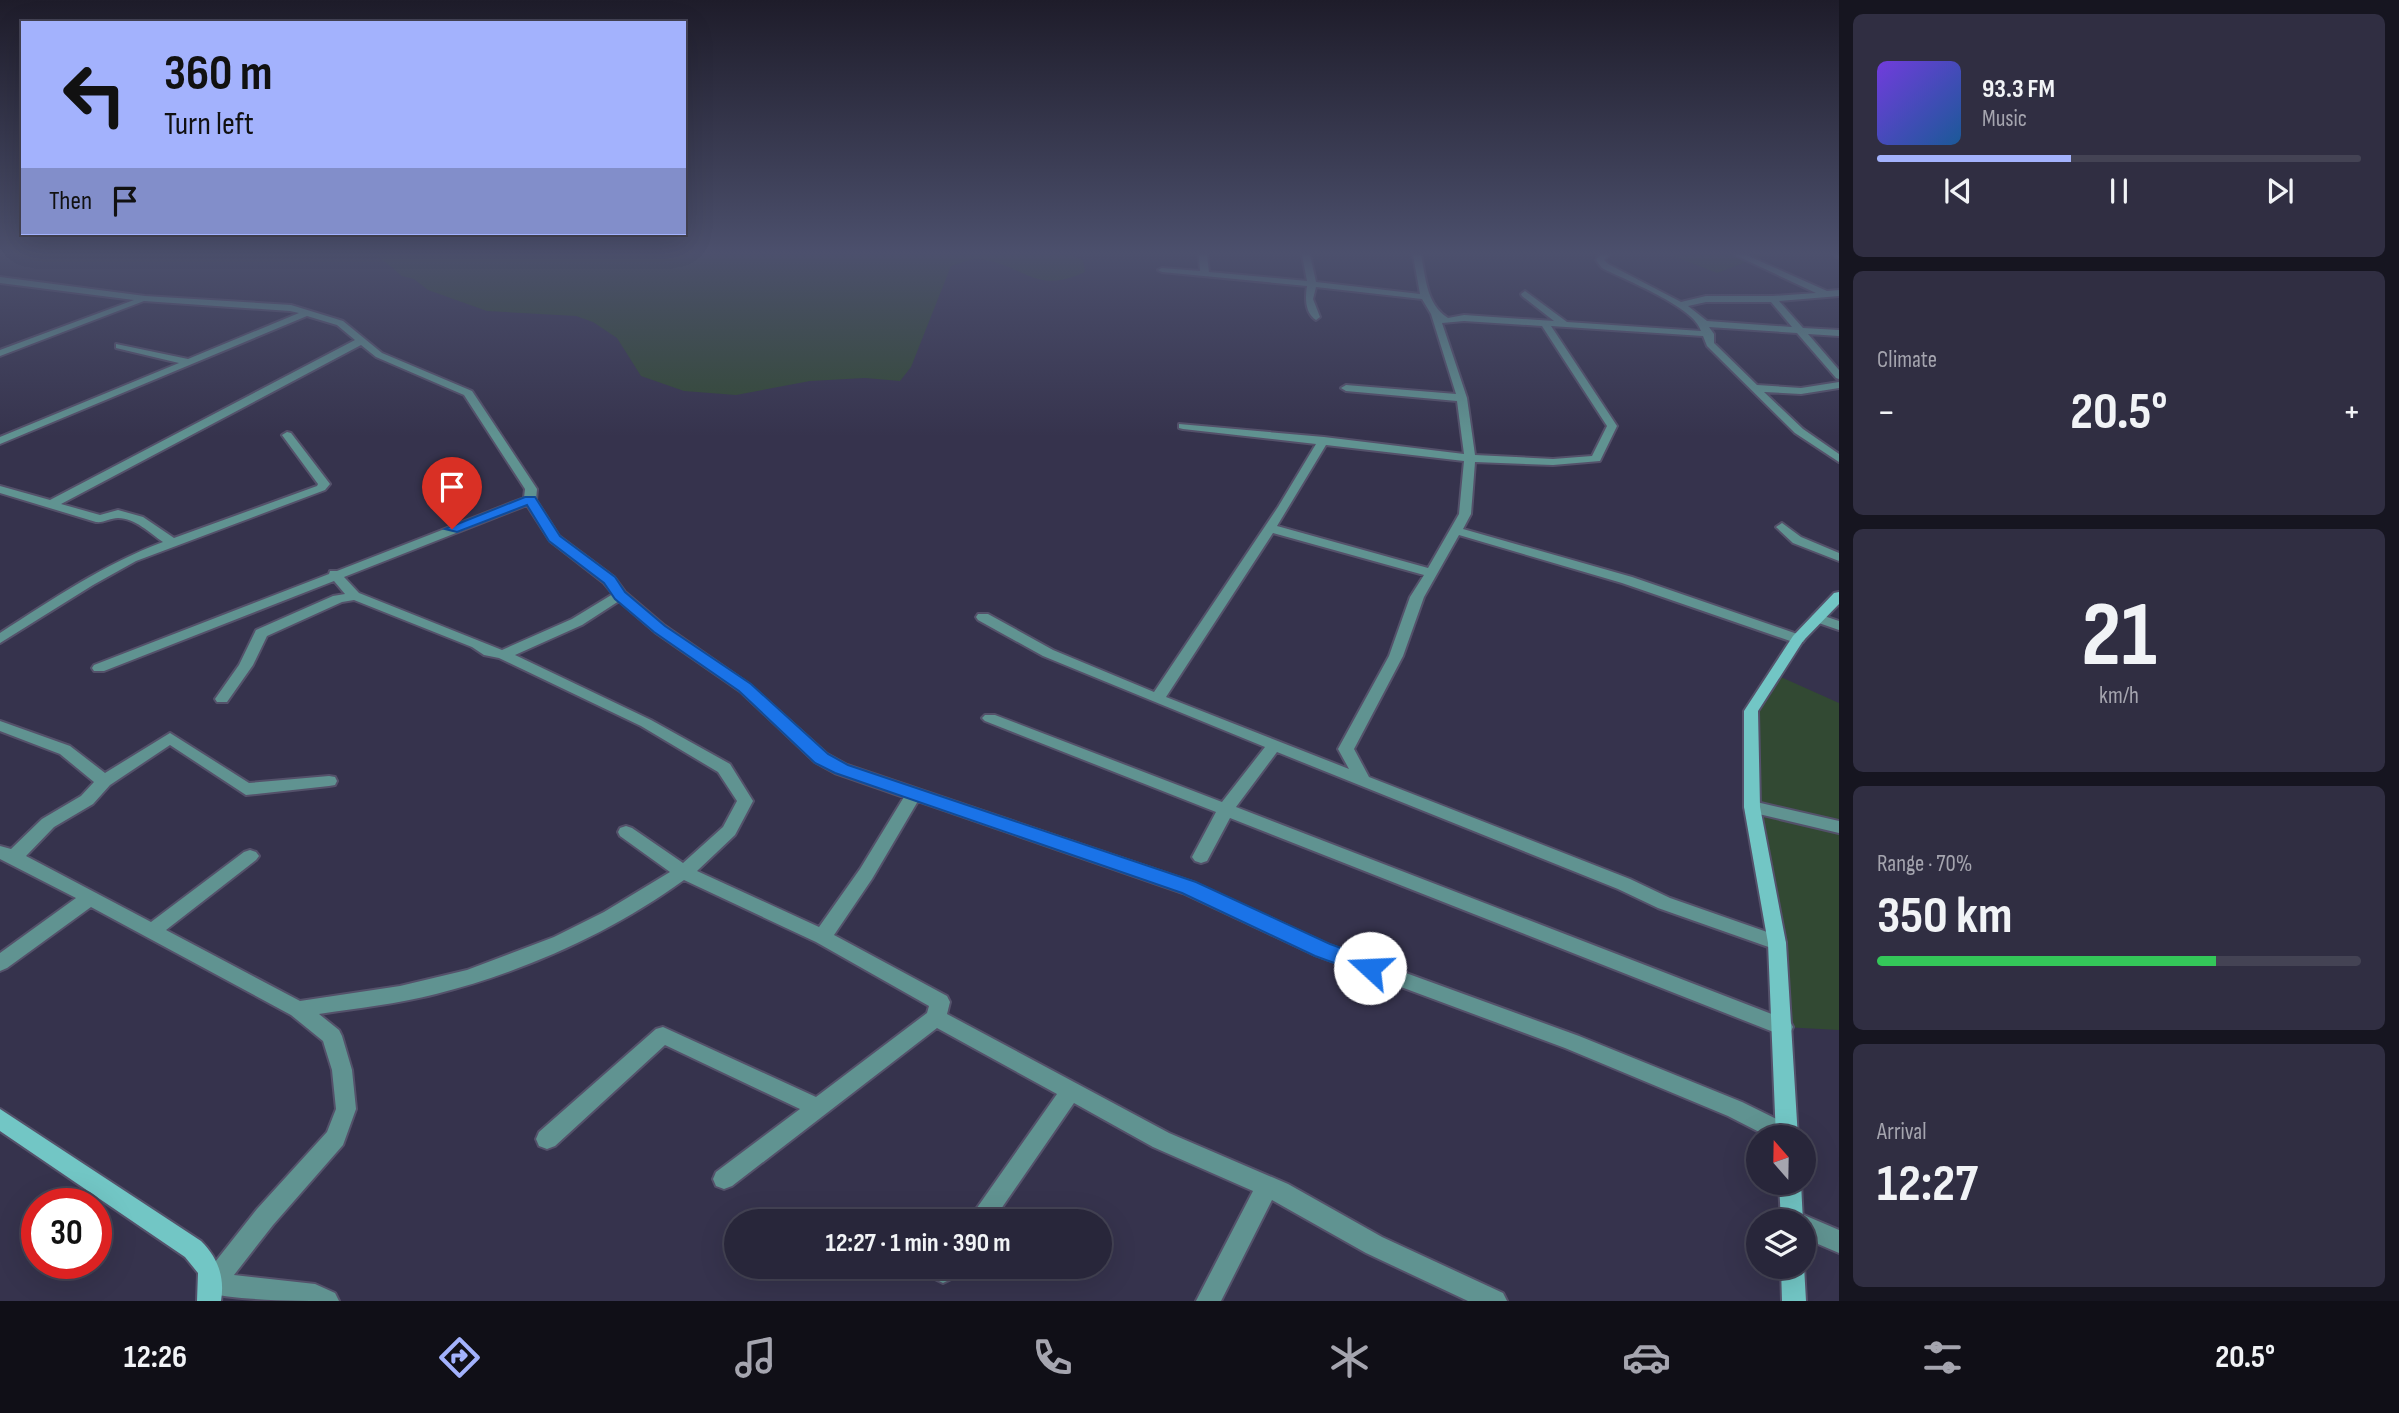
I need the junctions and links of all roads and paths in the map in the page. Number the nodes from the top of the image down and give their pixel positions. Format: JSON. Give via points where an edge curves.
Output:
{"nodes":[{"id":1,"x":98,"y":316,"type":"edge"},
{"id":2,"x":300,"y":316,"type":"edge"},
{"id":3,"x":319,"y":316,"type":"edge"},
{"id":4,"x":1435,"y":316,"type":"edge"},
{"id":5,"x":1437,"y":316,"type":"edge"},
{"id":6,"x":1553,"y":316,"type":"edge"},
{"id":7,"x":1690,"y":316,"type":"edge"},
{"id":8,"x":1786,"y":316,"type":"edge"},
{"id":9,"x":1545,"y":324,"type":"junction"},
{"id":10,"x":1565,"y":326,"type":"junction"},
{"id":11,"x":1796,"y":329,"type":"junction"},
{"id":12,"x":1839,"y":333,"type":"edge"},
{"id":13,"x":1708,"y":334,"type":"junction"},
{"id":14,"x":362,"y":340,"type":"junction"},
{"id":15,"x":119,"y":346,"type":"dead end"},
{"id":16,"x":2,"y":350,"type":"edge"},
{"id":17,"x":189,"y":362,"type":"junction"},
{"id":18,"x":1839,"y":376,"type":"edge"},
{"id":19,"x":1839,"y":385,"type":"edge"},
{"id":20,"x":1346,"y":387,"type":"dead end"},
{"id":21,"x":1754,"y":388,"type":"junction"},
{"id":22,"x":1462,"y":398,"type":"junction"},
{"id":23,"x":1182,"y":426,"type":"dead end"},
{"id":24,"x":287,"y":435,"type":"dead end"},
{"id":25,"x":1324,"y":440,"type":"junction"},
{"id":26,"x":0,"y":441,"type":"edge"},
{"id":27,"x":1470,"y":458,"type":"junction"},
{"id":28,"x":1839,"y":459,"type":"edge"},
{"id":29,"x":0,"y":489,"type":"edge"},
{"id":30,"x":530,"y":500,"type":"junction"},
{"id":31,"x":52,"y":504,"type":"junction"},
{"id":32,"x":1782,"y":527,"type":"dead end"},
{"id":33,"x":1270,"y":528,"type":"junction"},
{"id":34,"x":1457,"y":531,"type":"junction"},
{"id":35,"x":172,"y":542,"type":"junction"},
{"id":36,"x":1839,"y":557,"type":"edge"},
{"id":37,"x":1432,"y":573,"type":"junction"},
{"id":38,"x":335,"y":574,"type":"junction"},
{"id":39,"x":354,"y":596,"type":"junction"},
{"id":40,"x":620,"y":596,"type":"junction"},
{"id":41,"x":1839,"y":596,"type":"edge"},
{"id":42,"x":983,"y":617,"type":"dead end"},
{"id":43,"x":1818,"y":618,"type":"junction"},
{"id":44,"x":1839,"y":626,"type":"edge"},
{"id":45,"x":0,"y":639,"type":"edge"},
{"id":46,"x":1798,"y":639,"type":"junction"},
{"id":47,"x":503,"y":654,"type":"junction"},
{"id":48,"x":99,"y":668,"type":"dead end"},
{"id":49,"x":222,"y":699,"type":"dead end"},
{"id":50,"x":1157,"y":699,"type":"junction"},
{"id":51,"x":990,"y":718,"type":"dead end"},
{"id":52,"x":0,"y":726,"type":"edge"},
{"id":53,"x":1274,"y":746,"type":"junction"},
{"id":54,"x":104,"y":781,"type":"junction"},
{"id":55,"x":329,"y":781,"type":"dead end"},
{"id":56,"x":1363,"y":781,"type":"junction"},
{"id":57,"x":914,"y":794,"type":"junction"},
{"id":58,"x":1752,"y":807,"type":"junction"},
{"id":59,"x":1226,"y":809,"type":"junction"},
{"id":60,"x":1839,"y":827,"type":"edge"},
{"id":61,"x":626,"y":832,"type":"dead end"},
{"id":62,"x":7,"y":855,"type":"edge"},
{"id":63,"x":250,"y":856,"type":"dead end"},
{"id":64,"x":1201,"y":857,"type":"dead end"},
{"id":65,"x":685,"y":873,"type":"junction"},
{"id":66,"x":90,"y":898,"type":"junction"},
{"id":67,"x":153,"y":930,"type":"junction"},
{"id":68,"x":822,"y":937,"type":"junction"},
{"id":69,"x":1777,"y":943,"type":"junction"},
{"id":70,"x":0,"y":963,"type":"edge"},
{"id":71,"x":298,"y":1009,"type":"junction"},
{"id":72,"x":936,"y":1018,"type":"junction"},
{"id":73,"x":1783,"y":1027,"type":"junction"},
{"id":74,"x":1071,"y":1091,"type":"junction"},
{"id":75,"x":817,"y":1107,"type":"junction"},
{"id":76,"x":0,"y":1119,"type":"edge"},
{"id":77,"x":1766,"y":1125,"type":"edge"},
{"id":78,"x":1787,"y":1125,"type":"edge"},
{"id":79,"x":547,"y":1139,"type":"dead end"},
{"id":80,"x":724,"y":1179,"type":"dead end"},
{"id":81,"x":1268,"y":1186,"type":"junction"},
{"id":82,"x":987,"y":1209,"type":"edge"},
{"id":83,"x":1816,"y":1231,"type":"edge"},
{"id":84,"x":1839,"y":1242,"type":"edge"},
{"id":85,"x":1793,"y":1279,"type":"edge"},
{"id":86,"x":211,"y":1293,"type":"edge"},
{"id":87,"x":327,"y":1301,"type":"edge"},
{"id":88,"x":1208,"y":1301,"type":"edge"},
{"id":89,"x":1495,"y":1301,"type":"edge"},
{"id":90,"x":1794,"y":1301,"type":"edge"}],
"edges":[{"from":1,"to":16,"type":"street"},
{"from":2,"to":17,"type":"street"},
{"from":3,"to":14,"type":"street","via":[[340,323]]},
{"from":4,"to":22,"type":"street"},
{"from":5,"to":9,"type":"street","via":[[1446,321],[1464,318]]},
{"from":6,"to":10,"type":"street"},
{"from":7,"to":13,"type":"street"},
{"from":8,"to":11,"type":"street"},
{"from":9,"to":10,"type":"street"},
{"from":9,"to":27,"type":"street","via":[[1612,426],[1596,459]]},
{"from":10,"to":13,"type":"street"},
{"from":11,"to":12,"type":"street"},
{"from":11,"to":13,"type":"street"},
{"from":11,"to":18,"type":"street"},
{"from":13,"to":21,"type":"street"},
{"from":14,"to":30,"type":"street","via":[[388,360],[468,393],[531,489]]},
{"from":14,"to":31,"type":"street"},
{"from":15,"to":17,"type":"street"},
{"from":17,"to":26,"type":"street"},
{"from":19,"to":21,"type":"street","via":[[1801,391]]},
{"from":20,"to":22,"type":"street"},
{"from":21,"to":28,"type":"street","via":[[1799,431]]},
{"from":22,"to":27,"type":"street"},
{"from":23,"to":25,"type":"street"},
{"from":24,"to":35,"type":"street","via":[[324,484],[321,488]]},
{"from":25,"to":27,"type":"street"},
{"from":25,"to":33,"type":"street"},
{"from":27,"to":34,"type":"street","via":[[1465,514]]},
{"from":29,"to":31,"type":"street"},
{"from":30,"to":38,"type":"street"},
{"from":30,"to":40,"type":"street","via":[[554,538],[609,580]]},
{"from":31,"to":35,"type":"street","via":[[100,519],[118,514],[139,520]]},
{"from":32,"to":36,"type":"street","via":[[1797,540]]},
{"from":33,"to":37,"type":"street"},
{"from":33,"to":50,"type":"street"},
{"from":34,"to":37,"type":"street"},
{"from":34,"to":46,"type":"street","via":[[1614,576]]},
{"from":35,"to":45,"type":"street","via":[[88,582]]},
{"from":37,"to":56,"type":"street","via":[[1417,597],[1396,656],[1346,750]]},
{"from":38,"to":39,"type":"street"},
{"from":38,"to":48,"type":"street"},
{"from":39,"to":47,"type":"street"},
{"from":39,"to":49,"type":"street","via":[[324,604],[261,633]]},
{"from":40,"to":47,"type":"street","via":[[577,622]]},
{"from":40,"to":57,"type":"street","via":[[692,654],[745,688],[821,758]]},
{"from":41,"to":43,"type":"street"},
{"from":42,"to":50,"type":"street","via":[[1048,653]]},
{"from":43,"to":44,"type":"street"},
{"from":43,"to":46,"type":"street"},
{"from":46,"to":58,"type":"street","via":[[1751,711]]},
{"from":47,"to":65,"type":"street","via":[[646,723],[724,768],[745,801],[741,817]]},
{"from":50,"to":53,"type":"street"},
{"from":51,"to":59,"type":"street"},
{"from":52,"to":54,"type":"street","via":[[65,750]]},
{"from":53,"to":56,"type":"street"},
{"from":53,"to":59,"type":"street"},
{"from":54,"to":55,"type":"street","via":[[170,738],[246,789]]},
{"from":54,"to":62,"type":"street","via":[[87,800]]},
{"from":56,"to":69,"type":"street","via":[[1664,903]]},
{"from":57,"to":68,"type":"street"},
{"from":57,"to":77,"type":"street","via":[[1189,888],[1322,950],[1572,1042]]},
{"from":58,"to":60,"type":"street"},
{"from":58,"to":69,"type":"street"},
{"from":59,"to":64,"type":"street"},
{"from":59,"to":73,"type":"street"},
{"from":61,"to":65,"type":"street"},
{"from":62,"to":66,"type":"street"},
{"from":63,"to":67,"type":"street"},
{"from":65,"to":68,"type":"street"},
{"from":65,"to":71,"type":"street","via":[[521,960],[435,987]]},
{"from":66,"to":67,"type":"street"},
{"from":66,"to":70,"type":"street"},
{"from":67,"to":71,"type":"street"},
{"from":68,"to":72,"type":"street","via":[[940,1002]]},
{"from":69,"to":73,"type":"street"},
{"from":71,"to":86,"type":"street","via":[[332,1036],[346,1109],[335,1138],[265,1217]]},
{"from":72,"to":74,"type":"street"},
{"from":72,"to":75,"type":"street"},
{"from":73,"to":78,"type":"street"},
{"from":74,"to":81,"type":"street","via":[[1161,1140]]},
{"from":74,"to":82,"type":"street"},
{"from":75,"to":79,"type":"street","via":[[663,1035]]},
{"from":75,"to":80,"type":"street"},
{"from":76,"to":86,"type":"street","via":[[193,1249],[209,1266]]},
{"from":81,"to":88,"type":"street"},
{"from":81,"to":89,"type":"street","via":[[1374,1245]]},
{"from":83,"to":84,"type":"street"},
{"from":85,"to":90,"type":"street"},
{"from":86,"to":87,"type":"street","via":[[315,1296]]}]}
